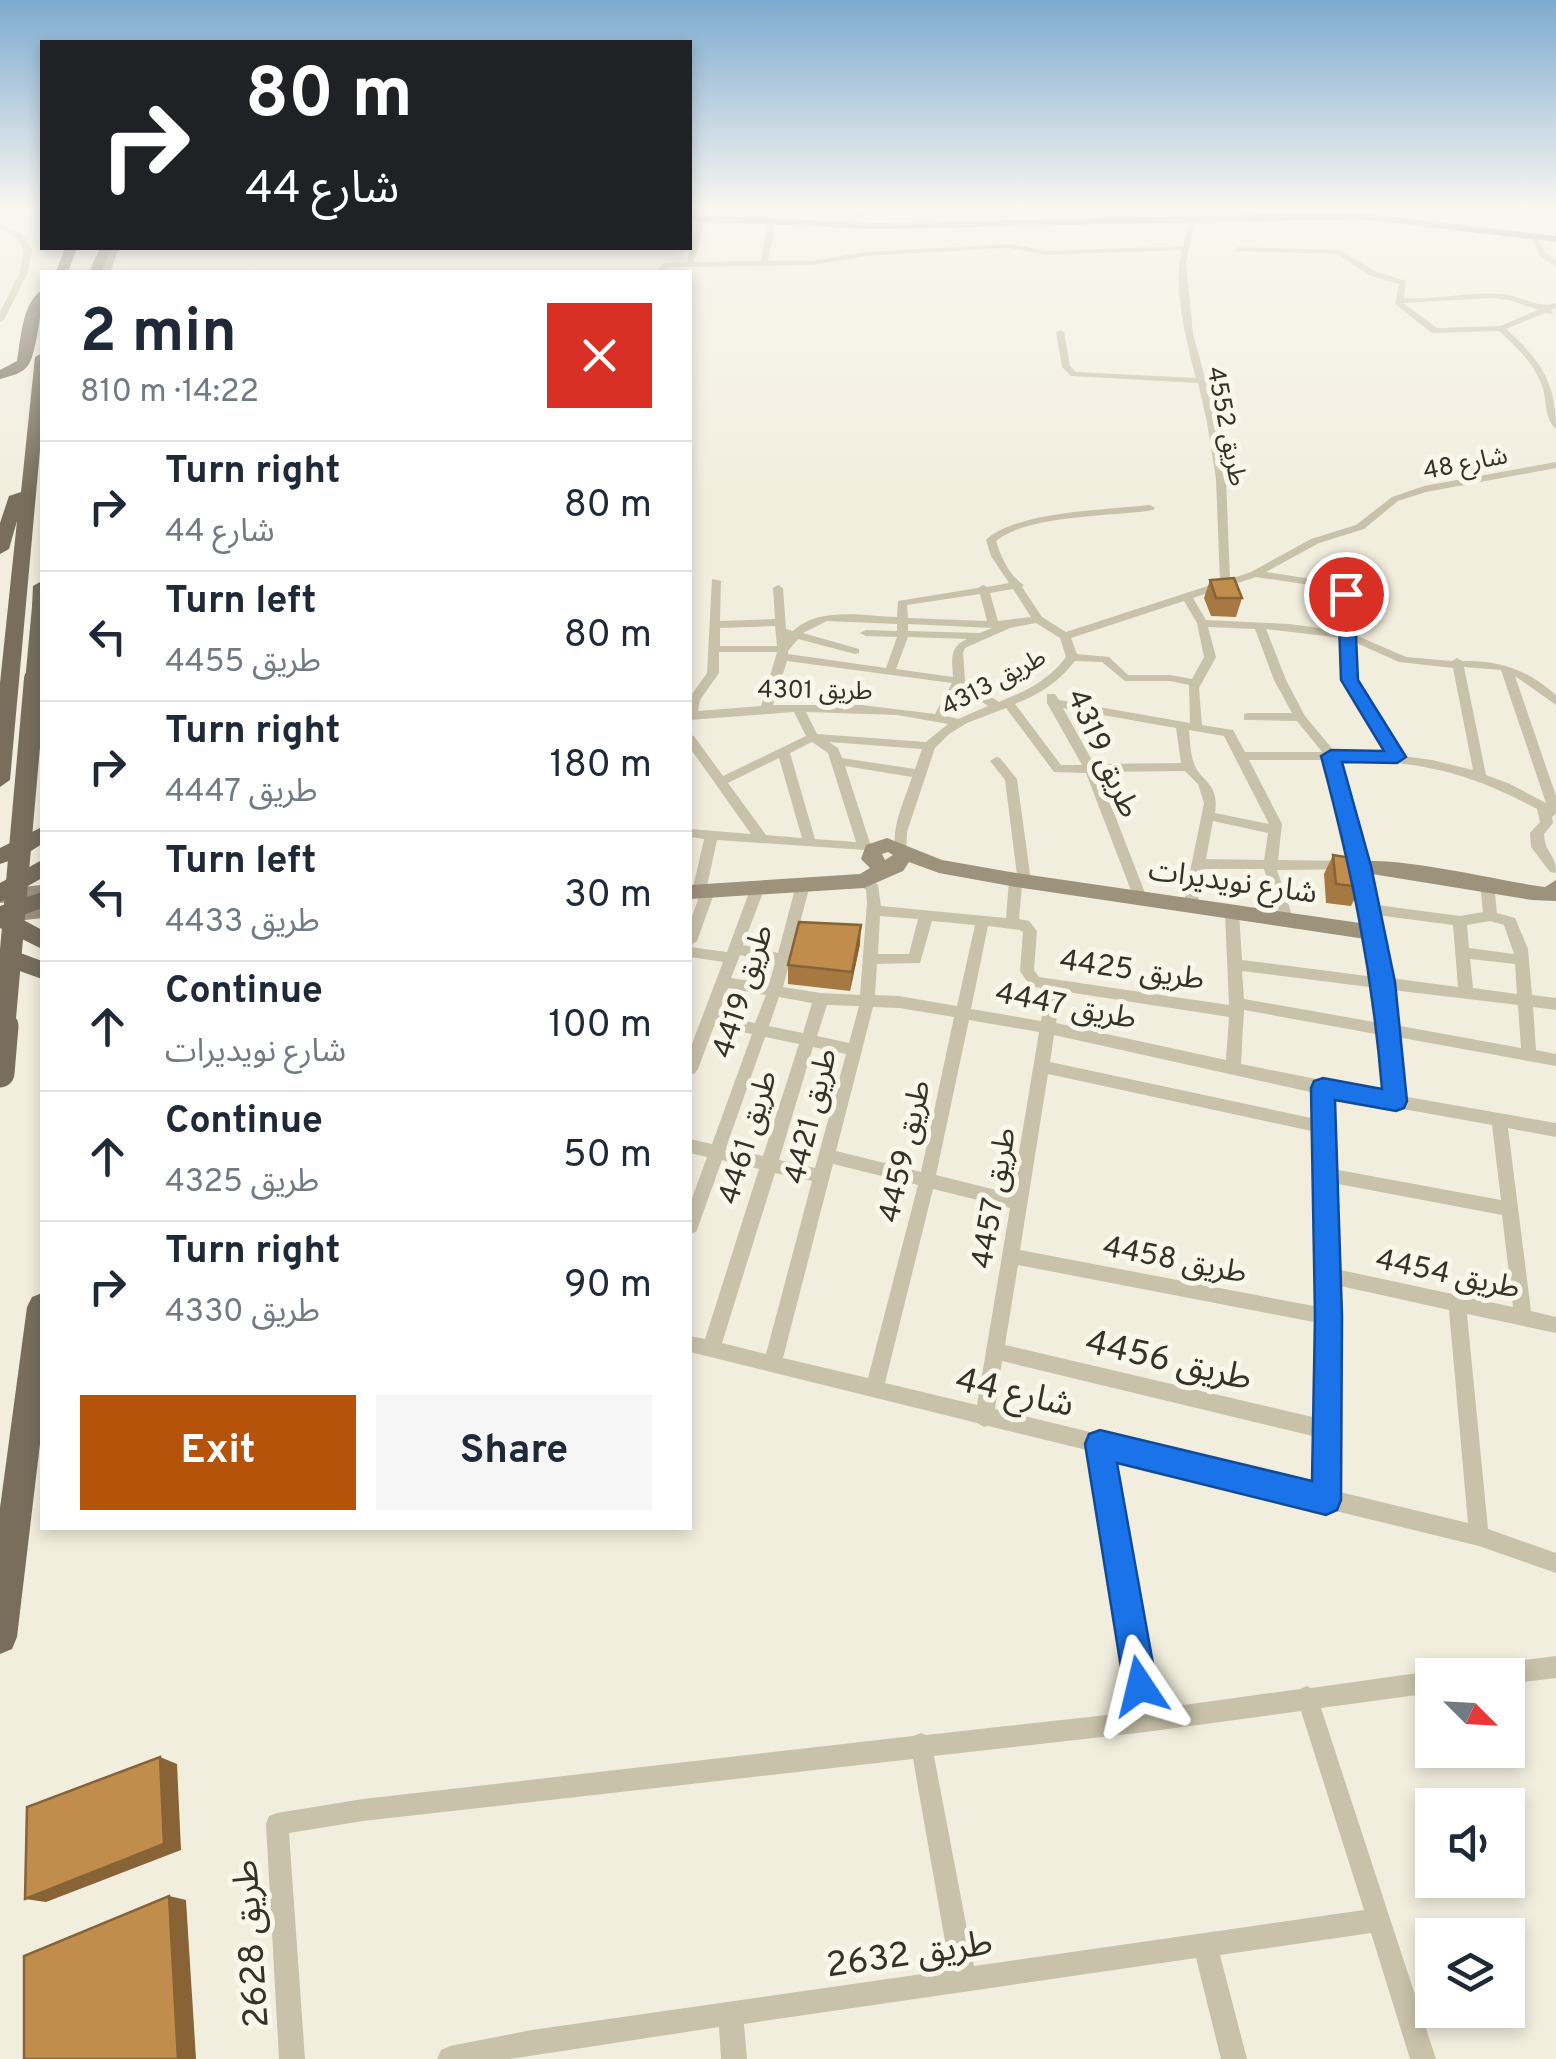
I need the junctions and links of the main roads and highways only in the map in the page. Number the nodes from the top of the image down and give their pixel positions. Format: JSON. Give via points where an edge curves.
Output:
{"nodes":[{"id":1,"x":38,"y":302,"type":"edge"},
{"id":2,"x":0,"y":375,"type":"edge"},
{"id":3,"x":40,"y":375,"type":"edge"},
{"id":4,"x":30,"y":469,"type":"junction"},
{"id":5,"x":0,"y":549,"type":"edge"},
{"id":6,"x":30,"y":608,"type":"edge"},
{"id":7,"x":0,"y":780,"type":"edge"},
{"id":8,"x":40,"y":835,"type":"edge"},
{"id":9,"x":0,"y":856,"type":"edge"},
{"id":10,"x":40,"y":869,"type":"edge"},
{"id":11,"x":0,"y":896,"type":"edge"},
{"id":12,"x":40,"y":902,"type":"edge"},
{"id":13,"x":40,"y":902,"type":"edge"},
{"id":14,"x":0,"y":917,"type":"edge"},
{"id":15,"x":40,"y":939,"type":"edge"},
{"id":16,"x":0,"y":962,"type":"edge"},
{"id":17,"x":40,"y":969,"type":"edge"},
{"id":18,"x":0,"y":1073,"type":"edge"},
{"id":19,"x":40,"y":1323,"type":"edge"},
{"id":20,"x":0,"y":1637,"type":"edge"}],
"edges":[{"from":1,"to":2,"type":"main road","via":[[24,362]]},
{"from":3,"to":4,"type":"main road"},
{"from":4,"to":5,"type":"main road"},
{"from":4,"to":6,"type":"main road"},
{"from":6,"to":7,"type":"main road"},
{"from":6,"to":18,"type":"main road","bridge":true},
{"from":8,"to":9,"type":"main road"},
{"from":10,"to":11,"type":"main road"},
{"from":11,"to":12,"type":"main road"},
{"from":13,"to":14,"type":"main road"},
{"from":14,"to":15,"type":"main road"},
{"from":16,"to":17,"type":"main road"},
{"from":19,"to":20,"type":"main road"}]}
